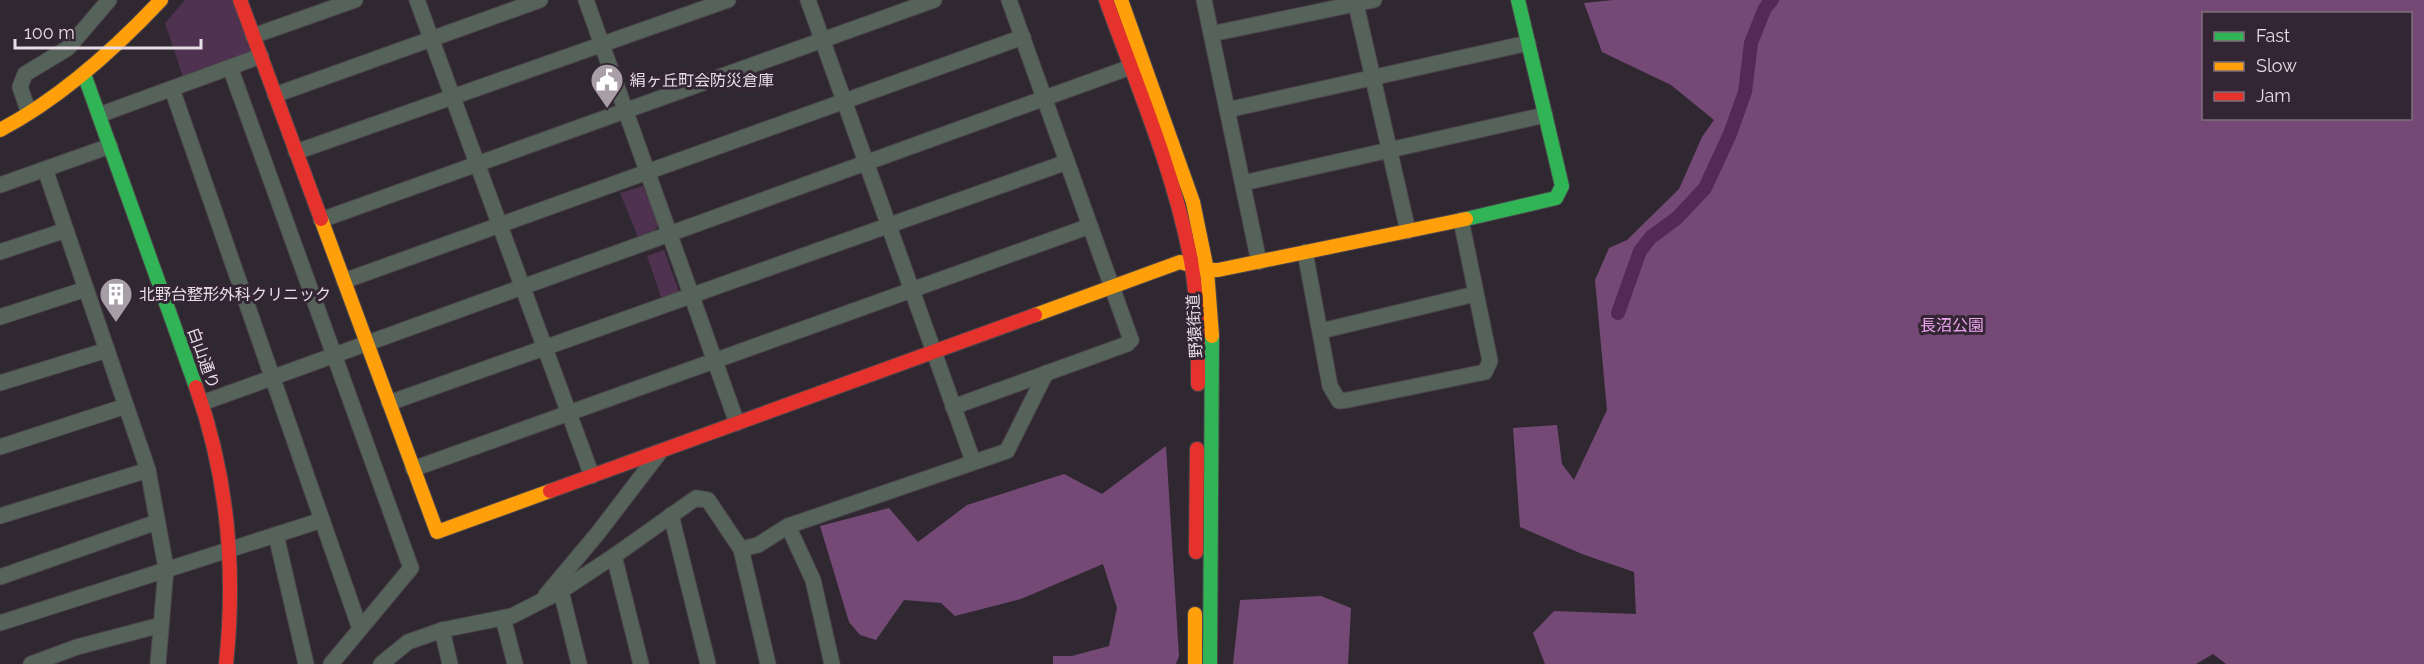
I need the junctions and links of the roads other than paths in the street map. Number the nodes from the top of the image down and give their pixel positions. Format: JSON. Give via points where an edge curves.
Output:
{"nodes":[{"id":1,"x":110,"y":0,"type":"edge"},
{"id":2,"x":161,"y":0,"type":"edge"},
{"id":3,"x":240,"y":0,"type":"edge"},
{"id":4,"x":355,"y":0,"type":"edge"},
{"id":5,"x":417,"y":0,"type":"edge"},
{"id":6,"x":540,"y":0,"type":"edge"},
{"id":7,"x":586,"y":0,"type":"edge"},
{"id":8,"x":728,"y":0,"type":"edge"},
{"id":9,"x":808,"y":0,"type":"edge"},
{"id":10,"x":934,"y":0,"type":"edge"},
{"id":11,"x":1009,"y":0,"type":"edge"},
{"id":12,"x":1106,"y":0,"type":"edge"},
{"id":13,"x":1121,"y":0,"type":"edge"},
{"id":14,"x":1204,"y":0,"type":"edge"},
{"id":15,"x":1374,"y":0,"type":"edge"},
{"id":16,"x":1518,"y":0,"type":"edge"},
{"id":17,"x":1355,"y":2,"type":"edge"},
{"id":18,"x":1211,"y":34,"type":"junction"},
{"id":19,"x":254,"y":36,"type":"junction"},
{"id":20,"x":1023,"y":37,"type":"junction"},
{"id":21,"x":431,"y":39,"type":"junction"},
{"id":22,"x":822,"y":40,"type":"junction"},
{"id":23,"x":602,"y":44,"type":"junction"},
{"id":24,"x":1528,"y":44,"type":"junction"},
{"id":25,"x":261,"y":56,"type":"junction"},
{"id":26,"x":1137,"y":65,"type":"junction"},
{"id":27,"x":230,"y":67,"type":"junction"},
{"id":28,"x":84,"y":74,"type":"junction"},
{"id":29,"x":1373,"y":78,"type":"junction"},
{"id":30,"x":172,"y":89,"type":"junction"},
{"id":31,"x":275,"y":95,"type":"junction"},
{"id":32,"x":453,"y":97,"type":"junction"},
{"id":33,"x":1045,"y":99,"type":"junction"},
{"id":34,"x":844,"y":101,"type":"junction"},
{"id":35,"x":1227,"y":110,"type":"junction"},
{"id":36,"x":625,"y":111,"type":"junction"},
{"id":37,"x":29,"y":113,"type":"junction"},
{"id":38,"x":99,"y":115,"type":"junction"},
{"id":39,"x":1545,"y":115,"type":"junction"},
{"id":40,"x":0,"y":130,"type":"edge"},
{"id":41,"x":110,"y":146,"type":"junction"},
{"id":42,"x":1389,"y":150,"type":"junction"},
{"id":43,"x":296,"y":152,"type":"junction"},
{"id":44,"x":1067,"y":162,"type":"junction"},
{"id":45,"x":867,"y":163,"type":"junction"},
{"id":46,"x":477,"y":164,"type":"junction"},
{"id":47,"x":45,"y":169,"type":"junction"},
{"id":48,"x":647,"y":172,"type":"junction"},
{"id":49,"x":1242,"y":183,"type":"junction"},
{"id":50,"x":0,"y":185,"type":"edge"},
{"id":51,"x":321,"y":220,"type":"junction"},
{"id":52,"x":1461,"y":220,"type":"junction"},
{"id":53,"x":500,"y":225,"type":"junction"},
{"id":54,"x":889,"y":225,"type":"junction"},
{"id":55,"x":1090,"y":226,"type":"junction"},
{"id":56,"x":66,"y":230,"type":"junction"},
{"id":57,"x":1408,"y":231,"type":"junction"},
{"id":58,"x":669,"y":234,"type":"junction"},
{"id":59,"x":0,"y":252,"type":"edge"},
{"id":60,"x":1305,"y":252,"type":"junction"},
{"id":61,"x":1259,"y":262,"type":"junction"},
{"id":62,"x":1191,"y":264,"type":"junction"},
{"id":63,"x":1207,"y":270,"type":"junction"},
{"id":64,"x":344,"y":281,"type":"junction"},
{"id":65,"x":1112,"y":286,"type":"junction"},
{"id":66,"x":523,"y":287,"type":"junction"},
{"id":67,"x":86,"y":289,"type":"junction"},
{"id":68,"x":912,"y":290,"type":"junction"},
{"id":69,"x":1475,"y":294,"type":"junction"},
{"id":70,"x":691,"y":296,"type":"junction"},
{"id":71,"x":0,"y":317,"type":"edge"},
{"id":72,"x":1320,"y":331,"type":"junction"},
{"id":73,"x":1131,"y":340,"type":"junction"},
{"id":74,"x":367,"y":344,"type":"junction"},
{"id":75,"x":545,"y":348,"type":"junction"},
{"id":76,"x":107,"y":350,"type":"junction"},
{"id":77,"x":933,"y":351,"type":"junction"},
{"id":78,"x":334,"y":356,"type":"junction"},
{"id":79,"x":714,"y":361,"type":"junction"},
{"id":80,"x":1046,"y":373,"type":"junction"},
{"id":81,"x":272,"y":378,"type":"junction"},
{"id":82,"x":0,"y":383,"type":"edge"},
{"id":83,"x":1197,"y":398,"type":"dead end"},
{"id":84,"x":202,"y":403,"type":"junction"},
{"id":85,"x":389,"y":403,"type":"junction"},
{"id":86,"x":126,"y":406,"type":"junction"},
{"id":87,"x":953,"y":407,"type":"junction"},
{"id":88,"x":569,"y":413,"type":"junction"},
{"id":89,"x":736,"y":423,"type":"junction"},
{"id":90,"x":1197,"y":430,"type":"dead end"},
{"id":91,"x":0,"y":447,"type":"edge"},
{"id":92,"x":660,"y":451,"type":"junction"},
{"id":93,"x":973,"y":461,"type":"junction"},
{"id":94,"x":413,"y":469,"type":"junction"},
{"id":95,"x":148,"y":470,"type":"junction"},
{"id":96,"x":592,"y":476,"type":"junction"},
{"id":97,"x":671,"y":515,"type":"junction"},
{"id":98,"x":0,"y":516,"type":"edge"},
{"id":99,"x":322,"y":520,"type":"junction"},
{"id":100,"x":157,"y":522,"type":"junction"},
{"id":101,"x":788,"y":526,"type":"junction"},
{"id":102,"x":276,"y":535,"type":"junction"},
{"id":103,"x":741,"y":549,"type":"junction"},
{"id":104,"x":232,"y":550,"type":"junction"},
{"id":105,"x":614,"y":556,"type":"junction"},
{"id":106,"x":1196,"y":565,"type":"dead end"},
{"id":107,"x":166,"y":568,"type":"junction"},
{"id":108,"x":0,"y":577,"type":"edge"},
{"id":109,"x":561,"y":591,"type":"junction"},
{"id":110,"x":543,"y":600,"type":"junction"},
{"id":111,"x":1195,"y":600,"type":"dead end"},
{"id":112,"x":503,"y":618,"type":"junction"},
{"id":113,"x":0,"y":623,"type":"edge"},
{"id":114,"x":162,"y":625,"type":"junction"},
{"id":115,"x":360,"y":629,"type":"junction"},
{"id":116,"x":442,"y":630,"type":"junction"},
{"id":117,"x":385,"y":662,"type":"edge"},
{"id":118,"x":31,"y":664,"type":"edge"},
{"id":119,"x":158,"y":664,"type":"edge"},
{"id":120,"x":226,"y":664,"type":"edge"},
{"id":121,"x":306,"y":664,"type":"edge"},
{"id":122,"x":331,"y":664,"type":"edge"},
{"id":123,"x":450,"y":664,"type":"edge"},
{"id":124,"x":515,"y":664,"type":"edge"},
{"id":125,"x":579,"y":664,"type":"edge"},
{"id":126,"x":641,"y":664,"type":"edge"},
{"id":127,"x":708,"y":664,"type":"edge"},
{"id":128,"x":768,"y":664,"type":"edge"},
{"id":129,"x":832,"y":664,"type":"edge"},
{"id":130,"x":1195,"y":664,"type":"edge"},
{"id":131,"x":1210,"y":664,"type":"edge"}],
"edges":[{"from":1,"to":37,"type":"street","via":[[68,48],[25,74],[20,87]]},
{"from":2,"to":28,"type":"street"},
{"from":3,"to":19,"type":"street"},
{"from":4,"to":19,"type":"street"},
{"from":5,"to":21,"type":"street"},
{"from":6,"to":21,"type":"street"},
{"from":7,"to":23,"type":"street"},
{"from":8,"to":23,"type":"street"},
{"from":9,"to":22,"type":"street"},
{"from":10,"to":22,"type":"street"},
{"from":11,"to":20,"type":"street"},
{"from":12,"to":26,"type":"street","name":"野猿街道"},
{"from":13,"to":26,"type":"street","name":"野猿街道"},
{"from":14,"to":18,"type":"street"},
{"from":15,"to":17,"type":"street"},
{"from":16,"to":24,"type":"street"},
{"from":17,"to":18,"type":"street"},
{"from":17,"to":29,"type":"street"},
{"from":18,"to":35,"type":"street"},
{"from":19,"to":25,"type":"street"},
{"from":20,"to":33,"type":"street"},
{"from":20,"to":34,"type":"street"},
{"from":21,"to":31,"type":"street"},
{"from":21,"to":32,"type":"street"},
{"from":22,"to":34,"type":"street"},
{"from":22,"to":36,"type":"street"},
{"from":23,"to":32,"type":"street"},
{"from":23,"to":36,"type":"street"},
{"from":24,"to":29,"type":"street"},
{"from":24,"to":39,"type":"street"},
{"from":25,"to":27,"type":"street"},
{"from":25,"to":31,"type":"street"},
{"from":26,"to":33,"type":"street"},
{"from":26,"to":62,"type":"street","name":"野猿街道","via":[[1178,204]]},
{"from":26,"to":63,"type":"street","name":"野猿街道","via":[[1193,201]]},
{"from":27,"to":30,"type":"street"},
{"from":27,"to":78,"type":"street"},
{"from":28,"to":37,"type":"street"},
{"from":28,"to":38,"type":"street","name":"白山通り"},
{"from":29,"to":35,"type":"street"},
{"from":29,"to":42,"type":"street"},
{"from":30,"to":38,"type":"street"},
{"from":30,"to":81,"type":"street"},
{"from":31,"to":43,"type":"street"},
{"from":32,"to":43,"type":"street"},
{"from":32,"to":46,"type":"street"},
{"from":33,"to":44,"type":"street"},
{"from":33,"to":45,"type":"street"},
{"from":34,"to":45,"type":"street"},
{"from":34,"to":48,"type":"street"},
{"from":35,"to":49,"type":"street"},
{"from":36,"to":46,"type":"street"},
{"from":36,"to":48,"type":"street"},
{"from":37,"to":40,"type":"street"},
{"from":38,"to":41,"type":"street","name":"白山通り"},
{"from":39,"to":42,"type":"street"},
{"from":39,"to":52,"type":"street","via":[[1562,186],[1556,198]]},
{"from":41,"to":47,"type":"street"},
{"from":41,"to":84,"type":"street","name":"白山通り"},
{"from":42,"to":49,"type":"street"},
{"from":42,"to":57,"type":"street"},
{"from":43,"to":51,"type":"street"},
{"from":44,"to":54,"type":"street"},
{"from":44,"to":55,"type":"street"},
{"from":45,"to":54,"type":"street"},
{"from":45,"to":58,"type":"street"},
{"from":46,"to":51,"type":"street"},
{"from":46,"to":53,"type":"street"},
{"from":47,"to":50,"type":"street"},
{"from":47,"to":56,"type":"street"},
{"from":48,"to":53,"type":"street"},
{"from":48,"to":58,"type":"street"},
{"from":49,"to":61,"type":"street"},
{"from":51,"to":64,"type":"street"},
{"from":52,"to":57,"type":"street"},
{"from":52,"to":69,"type":"street"},
{"from":53,"to":64,"type":"street"},
{"from":53,"to":66,"type":"street"},
{"from":54,"to":68,"type":"street"},
{"from":54,"to":70,"type":"street"},
{"from":55,"to":65,"type":"street"},
{"from":55,"to":68,"type":"street"},
{"from":56,"to":59,"type":"street"},
{"from":56,"to":67,"type":"street"},
{"from":57,"to":60,"type":"street"},
{"from":58,"to":66,"type":"street"},
{"from":58,"to":70,"type":"street"},
{"from":60,"to":61,"type":"street"},
{"from":60,"to":72,"type":"street"},
{"from":61,"to":63,"type":"street"},
{"from":62,"to":63,"type":"street"},
{"from":62,"to":65,"type":"street","via":[[1180,262]]},
{"from":62,"to":83,"type":"street","name":"野猿街道","via":[[1197,324]]},
{"from":63,"to":131,"type":"street","name":"野猿街道","via":[[1212,341]]},
{"from":64,"to":74,"type":"street"},
{"from":65,"to":73,"type":"street"},
{"from":65,"to":77,"type":"street"},
{"from":66,"to":74,"type":"street"},
{"from":66,"to":75,"type":"street"},
{"from":67,"to":71,"type":"street"},
{"from":67,"to":76,"type":"street"},
{"from":68,"to":77,"type":"street"},
{"from":68,"to":79,"type":"street"},
{"from":69,"to":72,"type":"street"},
{"from":69,"to":72,"type":"street","via":[[1490,361],[1485,372],[1339,400],[1330,386]]},
{"from":70,"to":75,"type":"street"},
{"from":70,"to":79,"type":"street"},
{"from":73,"to":80,"type":"street"},
{"from":73,"to":87,"type":"street"},
{"from":74,"to":78,"type":"street"},
{"from":74,"to":85,"type":"street"},
{"from":75,"to":85,"type":"street"},
{"from":75,"to":88,"type":"street"},
{"from":76,"to":82,"type":"street"},
{"from":76,"to":86,"type":"street"},
{"from":77,"to":87,"type":"street"},
{"from":77,"to":89,"type":"street"},
{"from":78,"to":81,"type":"street"},
{"from":78,"to":115,"type":"street","via":[[411,568]]},
{"from":79,"to":88,"type":"street"},
{"from":79,"to":89,"type":"street"},
{"from":80,"to":87,"type":"street"},
{"from":80,"to":93,"type":"street","via":[[1007,451]]},
{"from":81,"to":84,"type":"street"},
{"from":81,"to":99,"type":"street"},
{"from":84,"to":104,"type":"street","name":"白山通り","via":[[224,488]]},
{"from":85,"to":94,"type":"street"},
{"from":86,"to":91,"type":"street"},
{"from":86,"to":95,"type":"street"},
{"from":87,"to":93,"type":"street"},
{"from":88,"to":94,"type":"street"},
{"from":88,"to":96,"type":"street"},
{"from":89,"to":92,"type":"street"},
{"from":90,"to":106,"type":"street"},
{"from":92,"to":96,"type":"street"},
{"from":92,"to":110,"type":"street"},
{"from":93,"to":101,"type":"street"},
{"from":94,"to":96,"type":"street","via":[[437,532]]},
{"from":95,"to":98,"type":"street"},
{"from":95,"to":100,"type":"street"},
{"from":97,"to":103,"type":"street","via":[[696,498],[708,500]]},
{"from":97,"to":105,"type":"street"},
{"from":97,"to":127,"type":"street"},
{"from":99,"to":102,"type":"street"},
{"from":99,"to":115,"type":"street"},
{"from":100,"to":107,"type":"street"},
{"from":100,"to":108,"type":"street"},
{"from":101,"to":103,"type":"street","via":[[758,545]]},
{"from":101,"to":129,"type":"street","via":[[813,580]]},
{"from":102,"to":104,"type":"street"},
{"from":102,"to":121,"type":"street"},
{"from":103,"to":128,"type":"street"},
{"from":104,"to":107,"type":"street"},
{"from":104,"to":120,"type":"street","name":"白山通り"},
{"from":105,"to":109,"type":"street"},
{"from":105,"to":126,"type":"street"},
{"from":107,"to":113,"type":"street"},
{"from":107,"to":114,"type":"street"},
{"from":109,"to":110,"type":"street"},
{"from":109,"to":125,"type":"street"},
{"from":110,"to":112,"type":"street"},
{"from":111,"to":130,"type":"street"},
{"from":112,"to":116,"type":"street"},
{"from":112,"to":124,"type":"street"},
{"from":114,"to":118,"type":"street","via":[[77,647]]},
{"from":114,"to":119,"type":"street"},
{"from":115,"to":122,"type":"street"},
{"from":116,"to":117,"type":"street","via":[[408,642]]},
{"from":116,"to":123,"type":"street"}]}
